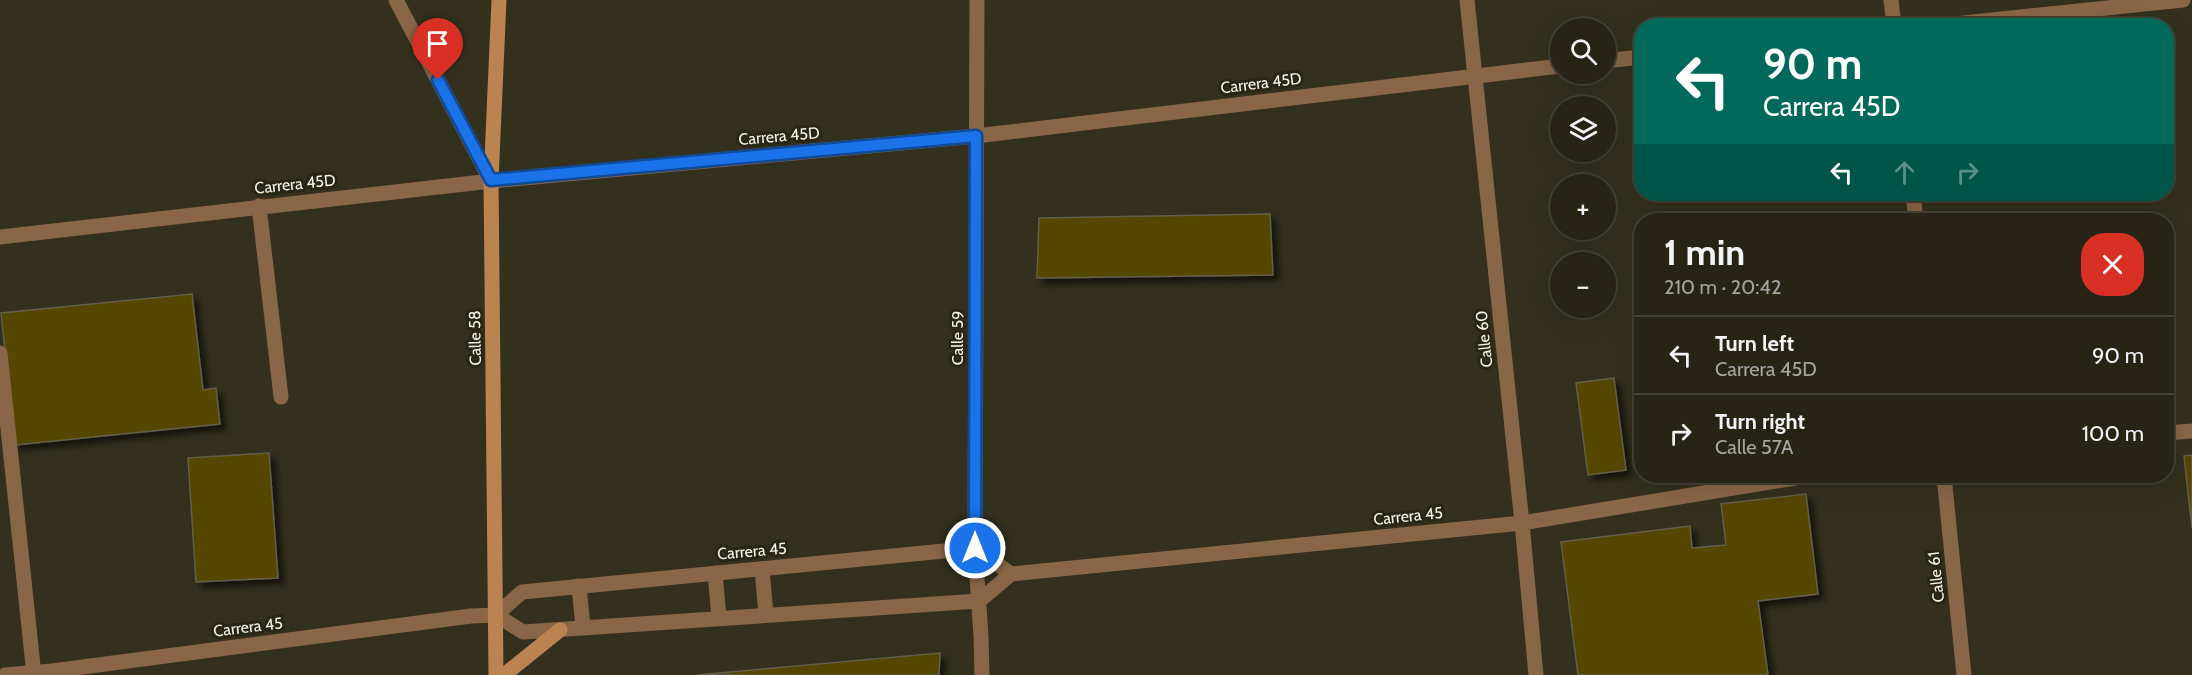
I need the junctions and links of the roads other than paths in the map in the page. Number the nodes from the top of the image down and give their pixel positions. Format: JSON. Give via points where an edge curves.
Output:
{"nodes":[{"id":1,"x":396,"y":0,"type":"edge"},
{"id":2,"x":499,"y":0,"type":"edge"},
{"id":3,"x":977,"y":0,"type":"edge"},
{"id":4,"x":1467,"y":0,"type":"edge"},
{"id":5,"x":1891,"y":0,"type":"edge"},
{"id":6,"x":2183,"y":0,"type":"edge"},
{"id":7,"x":1893,"y":18,"type":"edge"},
{"id":8,"x":2011,"y":18,"type":"edge"},
{"id":9,"x":1634,"y":58,"type":"edge"},
{"id":10,"x":1616,"y":60,"type":"edge"},
{"id":11,"x":1550,"y":67,"type":"edge"},
{"id":12,"x":1475,"y":75,"type":"junction"},
{"id":13,"x":976,"y":136,"type":"junction"},
{"id":14,"x":491,"y":180,"type":"junction"},
{"id":15,"x":259,"y":206,"type":"junction"},
{"id":16,"x":0,"y":237,"type":"edge"},
{"id":17,"x":0,"y":353,"type":"edge"},
{"id":18,"x":281,"y":397,"type":"dead end"},
{"id":19,"x":2192,"y":431,"type":"edge"},
{"id":20,"x":2174,"y":433,"type":"edge"},
{"id":21,"x":1765,"y":483,"type":"edge"},
{"id":22,"x":1945,"y":483,"type":"edge"},
{"id":23,"x":1522,"y":523,"type":"junction"},
{"id":24,"x":975,"y":548,"type":"junction"},
{"id":25,"x":762,"y":569,"type":"junction"},
{"id":26,"x":715,"y":573,"type":"junction"},
{"id":27,"x":1011,"y":574,"type":"junction"},
{"id":28,"x":579,"y":586,"type":"junction"},
{"id":29,"x":979,"y":600,"type":"junction"},
{"id":30,"x":496,"y":615,"type":"junction"},
{"id":31,"x":766,"y":615,"type":"junction"},
{"id":32,"x":719,"y":618,"type":"junction"},
{"id":33,"x":583,"y":627,"type":"junction"},
{"id":34,"x":560,"y":630,"type":"junction"},
{"id":35,"x":34,"y":674,"type":"edge"},
{"id":36,"x":5,"y":675,"type":"edge"},
{"id":37,"x":496,"y":675,"type":"edge"},
{"id":38,"x":504,"y":675,"type":"edge"},
{"id":39,"x":982,"y":675,"type":"edge"},
{"id":40,"x":1536,"y":675,"type":"edge"},
{"id":41,"x":1964,"y":675,"type":"edge"}],
"edges":[{"from":1,"to":14,"type":"street"},
{"from":2,"to":14,"type":"main road","name":"Calle 58"},
{"from":3,"to":13,"type":"street","name":"Calle 59"},
{"from":4,"to":12,"type":"street","name":"Calle 60"},
{"from":5,"to":7,"type":"street"},
{"from":6,"to":8,"type":"street"},
{"from":9,"to":10,"type":"street"},
{"from":11,"to":12,"type":"street","name":"Carrera 45D"},
{"from":12,"to":13,"type":"street","name":"Carrera 45D"},
{"from":12,"to":23,"type":"street","name":"Calle 60"},
{"from":13,"to":14,"type":"street","name":"Carrera 45D"},
{"from":13,"to":24,"type":"street","name":"Calle 59"},
{"from":14,"to":15,"type":"street","name":"Carrera 45D"},
{"from":14,"to":30,"type":"main road","name":"Calle 58"},
{"from":15,"to":16,"type":"street","name":"Carrera 45D"},
{"from":15,"to":18,"type":"street"},
{"from":17,"to":35,"type":"street"},
{"from":19,"to":20,"type":"street"},
{"from":21,"to":23,"type":"street","name":"Carrera 45"},
{"from":22,"to":41,"type":"street","name":"Calle 61"},
{"from":23,"to":27,"type":"street","name":"Carrera 45"},
{"from":23,"to":40,"type":"street","name":"Calle 60"},
{"from":24,"to":25,"type":"street","name":"Carrera 45"},
{"from":24,"to":27,"type":"street"},
{"from":24,"to":29,"type":"street","name":"Calle 59"},
{"from":25,"to":26,"type":"street","name":"Carrera 45"},
{"from":25,"to":31,"type":"street"},
{"from":26,"to":28,"type":"street","name":"Carrera 45"},
{"from":26,"to":32,"type":"street"},
{"from":27,"to":29,"type":"street"},
{"from":28,"to":30,"type":"street","name":"Carrera 45","via":[[522,592]]},
{"from":28,"to":33,"type":"street"},
{"from":29,"to":31,"type":"street"},
{"from":29,"to":39,"type":"street","name":"Calle 59"},
{"from":30,"to":34,"type":"street","via":[[523,632]]},
{"from":30,"to":35,"type":"street","name":"Carrera 45"},
{"from":30,"to":37,"type":"main road","name":"Calle 58"},
{"from":31,"to":32,"type":"street"},
{"from":32,"to":33,"type":"street"},
{"from":33,"to":34,"type":"street"},
{"from":34,"to":38,"type":"main road"},
{"from":35,"to":36,"type":"street","name":"Carrera 45"}]}
